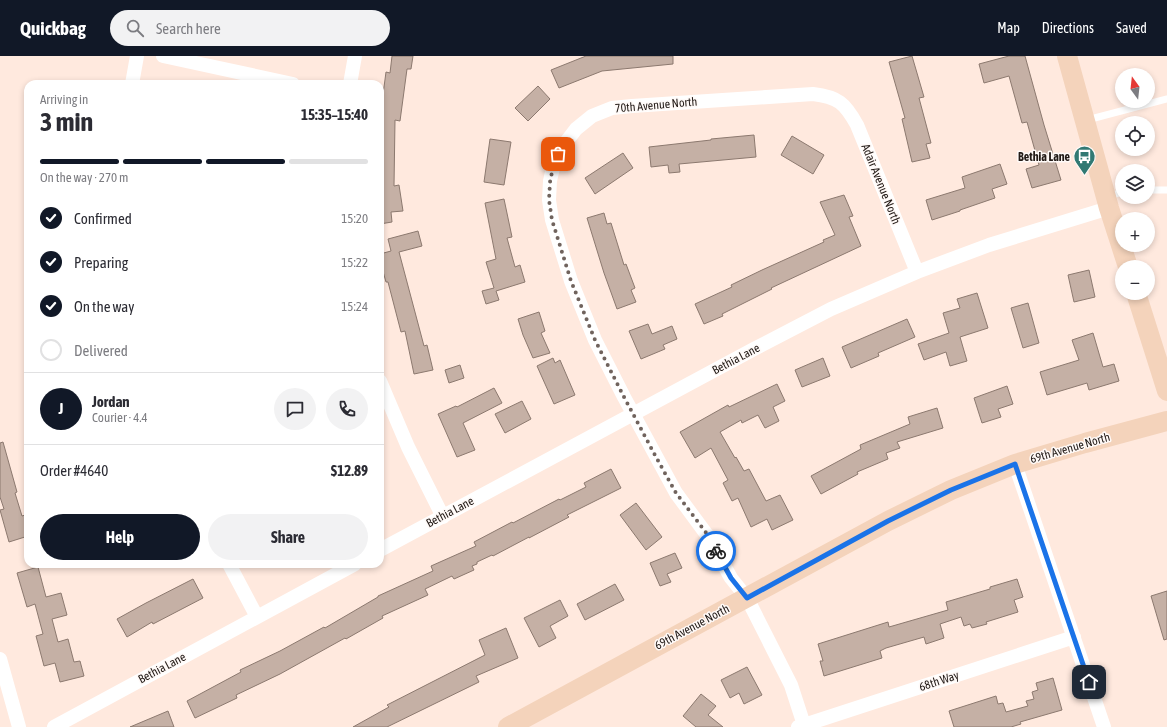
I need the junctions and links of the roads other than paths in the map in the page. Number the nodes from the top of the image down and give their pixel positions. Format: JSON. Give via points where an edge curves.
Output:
{"nodes":[{"id":1,"x":137,"y":56,"type":"edge"},
{"id":2,"x":163,"y":56,"type":"edge"},
{"id":3,"x":355,"y":56,"type":"edge"},
{"id":4,"x":1067,"y":56,"type":"edge"},
{"id":5,"x":133,"y":80,"type":"edge"},
{"id":6,"x":274,"y":80,"type":"edge"},
{"id":7,"x":351,"y":80,"type":"edge"},
{"id":8,"x":1167,"y":99,"type":"edge"},
{"id":9,"x":839,"y":100,"type":"joint"},
{"id":10,"x":1085,"y":121,"type":"junction"},
{"id":11,"x":1155,"y":190,"type":"edge"},
{"id":12,"x":1167,"y":190,"type":"edge"},
{"id":13,"x":1112,"y":199,"type":"edge"},
{"id":14,"x":1126,"y":260,"type":"edge"},
{"id":15,"x":917,"y":272,"type":"junction"},
{"id":16,"x":1138,"y":300,"type":"edge"},
{"id":17,"x":384,"y":391,"type":"edge"},
{"id":18,"x":1167,"y":391,"type":"edge"},
{"id":19,"x":633,"y":414,"type":"junction"},
{"id":20,"x":1167,"y":420,"type":"edge"},
{"id":21,"x":1015,"y":464,"type":"junction"},
{"id":22,"x":442,"y":516,"type":"junction"},
{"id":23,"x":384,"y":548,"type":"edge"},
{"id":24,"x":231,"y":568,"type":"edge"},
{"id":25,"x":348,"y":568,"type":"edge"},
{"id":26,"x":747,"y":598,"type":"junction"},
{"id":27,"x":257,"y":617,"type":"junction"},
{"id":28,"x":1074,"y":637,"type":"junction"},
{"id":29,"x":0,"y":659,"type":"edge"},
{"id":30,"x":801,"y":726,"type":"edge"},
{"id":31,"x":19,"y":727,"type":"edge"},
{"id":32,"x":54,"y":727,"type":"edge"},
{"id":33,"x":508,"y":727,"type":"edge"},
{"id":34,"x":1104,"y":727,"type":"edge"}],
"edges":[{"from":1,"to":5,"type":"street"},
{"from":2,"to":6,"type":"street"},
{"from":3,"to":7,"type":"street"},
{"from":4,"to":10,"type":"street"},
{"from":8,"to":10,"type":"lane"},
{"from":9,"to":15,"type":"street","name":"Adair Avenue North","via":[[857,125]]},
{"from":9,"to":19,"type":"street","name":"70th Avenue North","via":[[813,94],[612,108],[592,116],[576,129],[563,146],[554,162],[550,182],[552,220],[571,281],[595,340]]},
{"from":10,"to":13,"type":"street"},
{"from":11,"to":12,"type":"lane"},
{"from":13,"to":14,"type":"street"},
{"from":13,"to":15,"type":"street","name":"Bethia Lane"},
{"from":15,"to":19,"type":"street","name":"Bethia Lane","via":[[830,310]]},
{"from":16,"to":18,"type":"street"},
{"from":17,"to":22,"type":"street"},
{"from":19,"to":22,"type":"street","name":"Bethia Lane"},
{"from":19,"to":26,"type":"street","name":"70th Avenue North","via":[[676,493],[707,534],[731,578]]},
{"from":20,"to":21,"type":"street","name":"69th Avenue North"},
{"from":21,"to":26,"type":"street","name":"69th Avenue North","via":[[951,490],[888,521]]},
{"from":21,"to":28,"type":"street"},
{"from":22,"to":23,"type":"street","name":"Bethia Lane"},
{"from":24,"to":27,"type":"street"},
{"from":25,"to":27,"type":"street","name":"Bethia Lane"},
{"from":26,"to":30,"type":"street","name":"70th Avenue North","via":[[791,685]]},
{"from":26,"to":33,"type":"street","name":"69th Avenue North"},
{"from":27,"to":32,"type":"street","name":"Bethia Lane"},
{"from":28,"to":30,"type":"street","name":"68th Way"},
{"from":28,"to":34,"type":"street"},
{"from":29,"to":31,"type":"street"}]}
